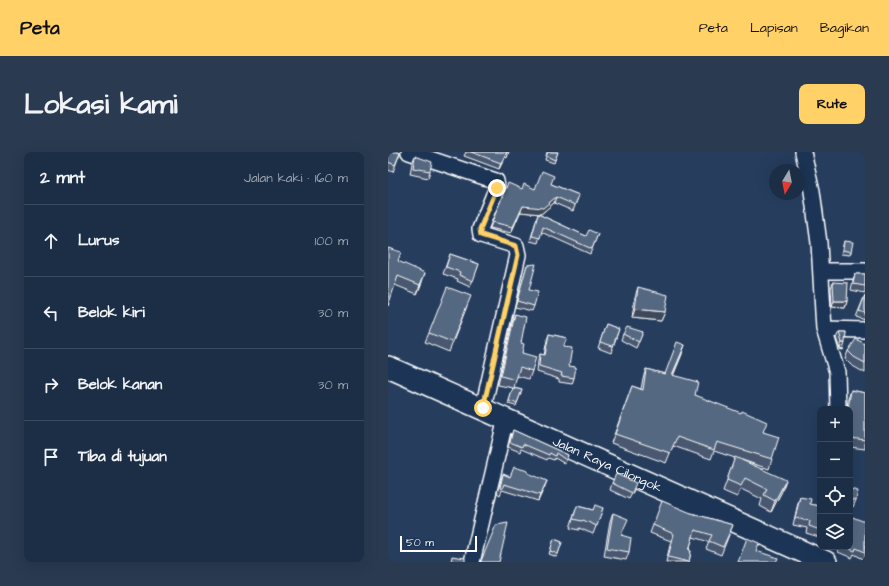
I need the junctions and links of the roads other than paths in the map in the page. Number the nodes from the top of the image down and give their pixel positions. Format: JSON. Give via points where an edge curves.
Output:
{"nodes":[{"id":1,"x":409,"y":152,"type":"edge"},
{"id":2,"x":803,"y":152,"type":"edge"},
{"id":3,"x":821,"y":270,"type":"junction"},
{"id":4,"x":865,"y":271,"type":"edge"},
{"id":5,"x":824,"y":329,"type":"junction"},
{"id":6,"x":865,"y":330,"type":"edge"},
{"id":7,"x":388,"y":367,"type":"edge"},
{"id":8,"x":838,"y":406,"type":"edge"},
{"id":9,"x":483,"y":408,"type":"junction"},
{"id":10,"x":506,"y":418,"type":"junction"},
{"id":11,"x":821,"y":558,"type":"edge"},
{"id":12,"x":472,"y":562,"type":"edge"}],
"edges":[{"from":1,"to":9,"type":"street","via":[[496,181],[497,188],[480,229],[481,235],[516,246],[518,255]]},
{"from":2,"to":3,"type":"street","via":[[820,243]]},
{"from":3,"to":4,"type":"street"},
{"from":3,"to":5,"type":"street"},
{"from":5,"to":6,"type":"street"},
{"from":5,"to":8,"type":"street","via":[[837,372]]},
{"from":7,"to":9,"type":"highway","name":"Jalan Raya Cilongok"},
{"from":9,"to":10,"type":"highway","name":"Jalan Raya Cilongok"},
{"from":10,"to":11,"type":"highway","name":"Jalan Raya Cilongok"},
{"from":10,"to":12,"type":"street"}]}
